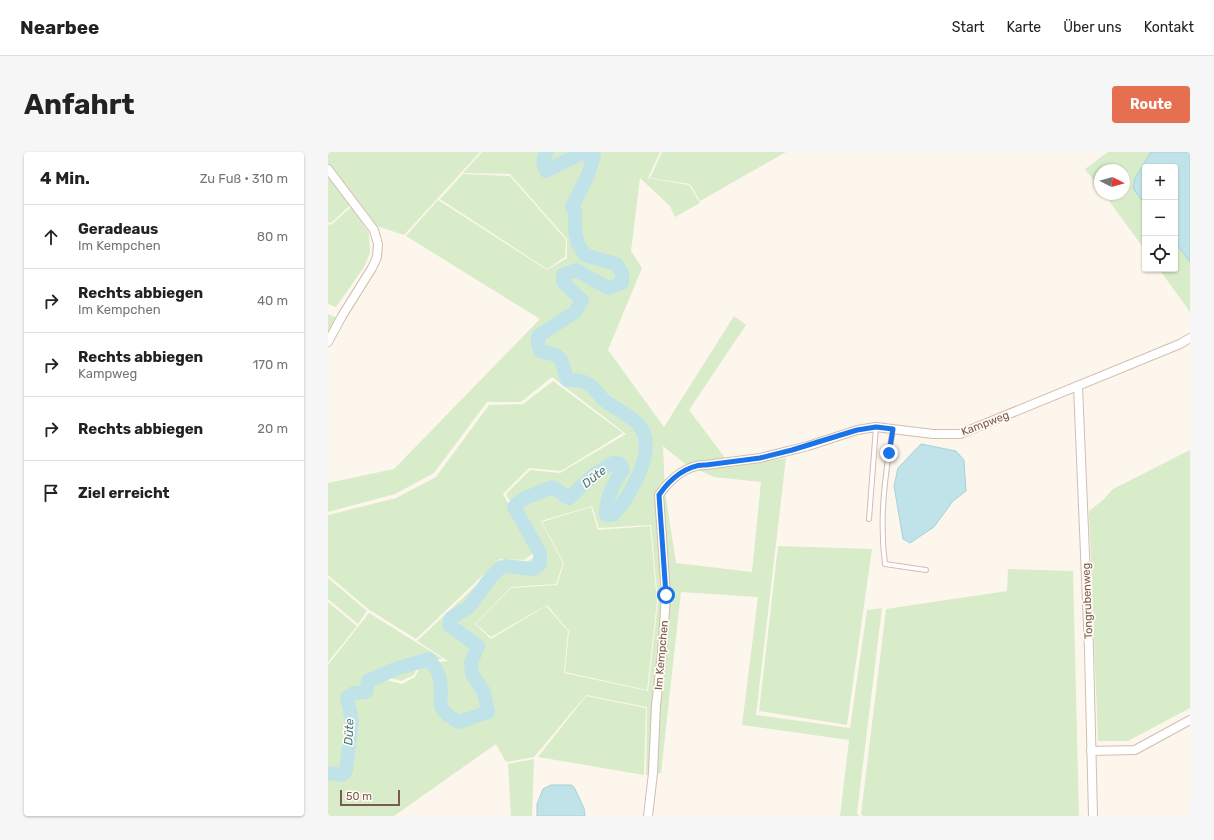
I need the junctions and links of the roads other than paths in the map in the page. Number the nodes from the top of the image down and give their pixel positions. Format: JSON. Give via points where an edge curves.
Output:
{"nodes":[{"id":1,"x":328,"y":169,"type":"edge"},
{"id":2,"x":1190,"y":338,"type":"edge"},
{"id":3,"x":328,"y":342,"type":"edge"},
{"id":4,"x":1078,"y":386,"type":"junction"},
{"id":5,"x":876,"y":427,"type":"junction"},
{"id":6,"x":893,"y":429,"type":"junction"},
{"id":7,"x":697,"y":465,"type":"joint"},
{"id":8,"x":869,"y":519,"type":"dead end"},
{"id":9,"x":926,"y":570,"type":"dead end"},
{"id":10,"x":1190,"y":720,"type":"edge"},
{"id":11,"x":1091,"y":751,"type":"junction"},
{"id":12,"x":648,"y":816,"type":"edge"},
{"id":13,"x":1093,"y":816,"type":"edge"}],
"edges":[{"from":1,"to":3,"type":"street","via":[[374,230],[378,244],[372,268]]},
{"from":2,"to":4,"type":"street","name":"Kampweg"},
{"from":4,"to":6,"type":"street","name":"Kampweg","via":[[960,434],[933,434]]},
{"from":4,"to":11,"type":"street","name":"Tongrubenweg"},
{"from":5,"to":6,"type":"street","name":"Kampweg"},
{"from":5,"to":7,"type":"street","name":"Kampweg","via":[[857,430],[760,458]]},
{"from":5,"to":8,"type":"lane"},
{"from":6,"to":9,"type":"lane","via":[[882,506],[884,564]]},
{"from":7,"to":12,"type":"street","name":"Im Kempchen","via":[[681,473],[659,495],[666,595]]},
{"from":10,"to":11,"type":"street","via":[[1135,750]]},
{"from":11,"to":13,"type":"street","name":"Tongrubenweg"}]}
